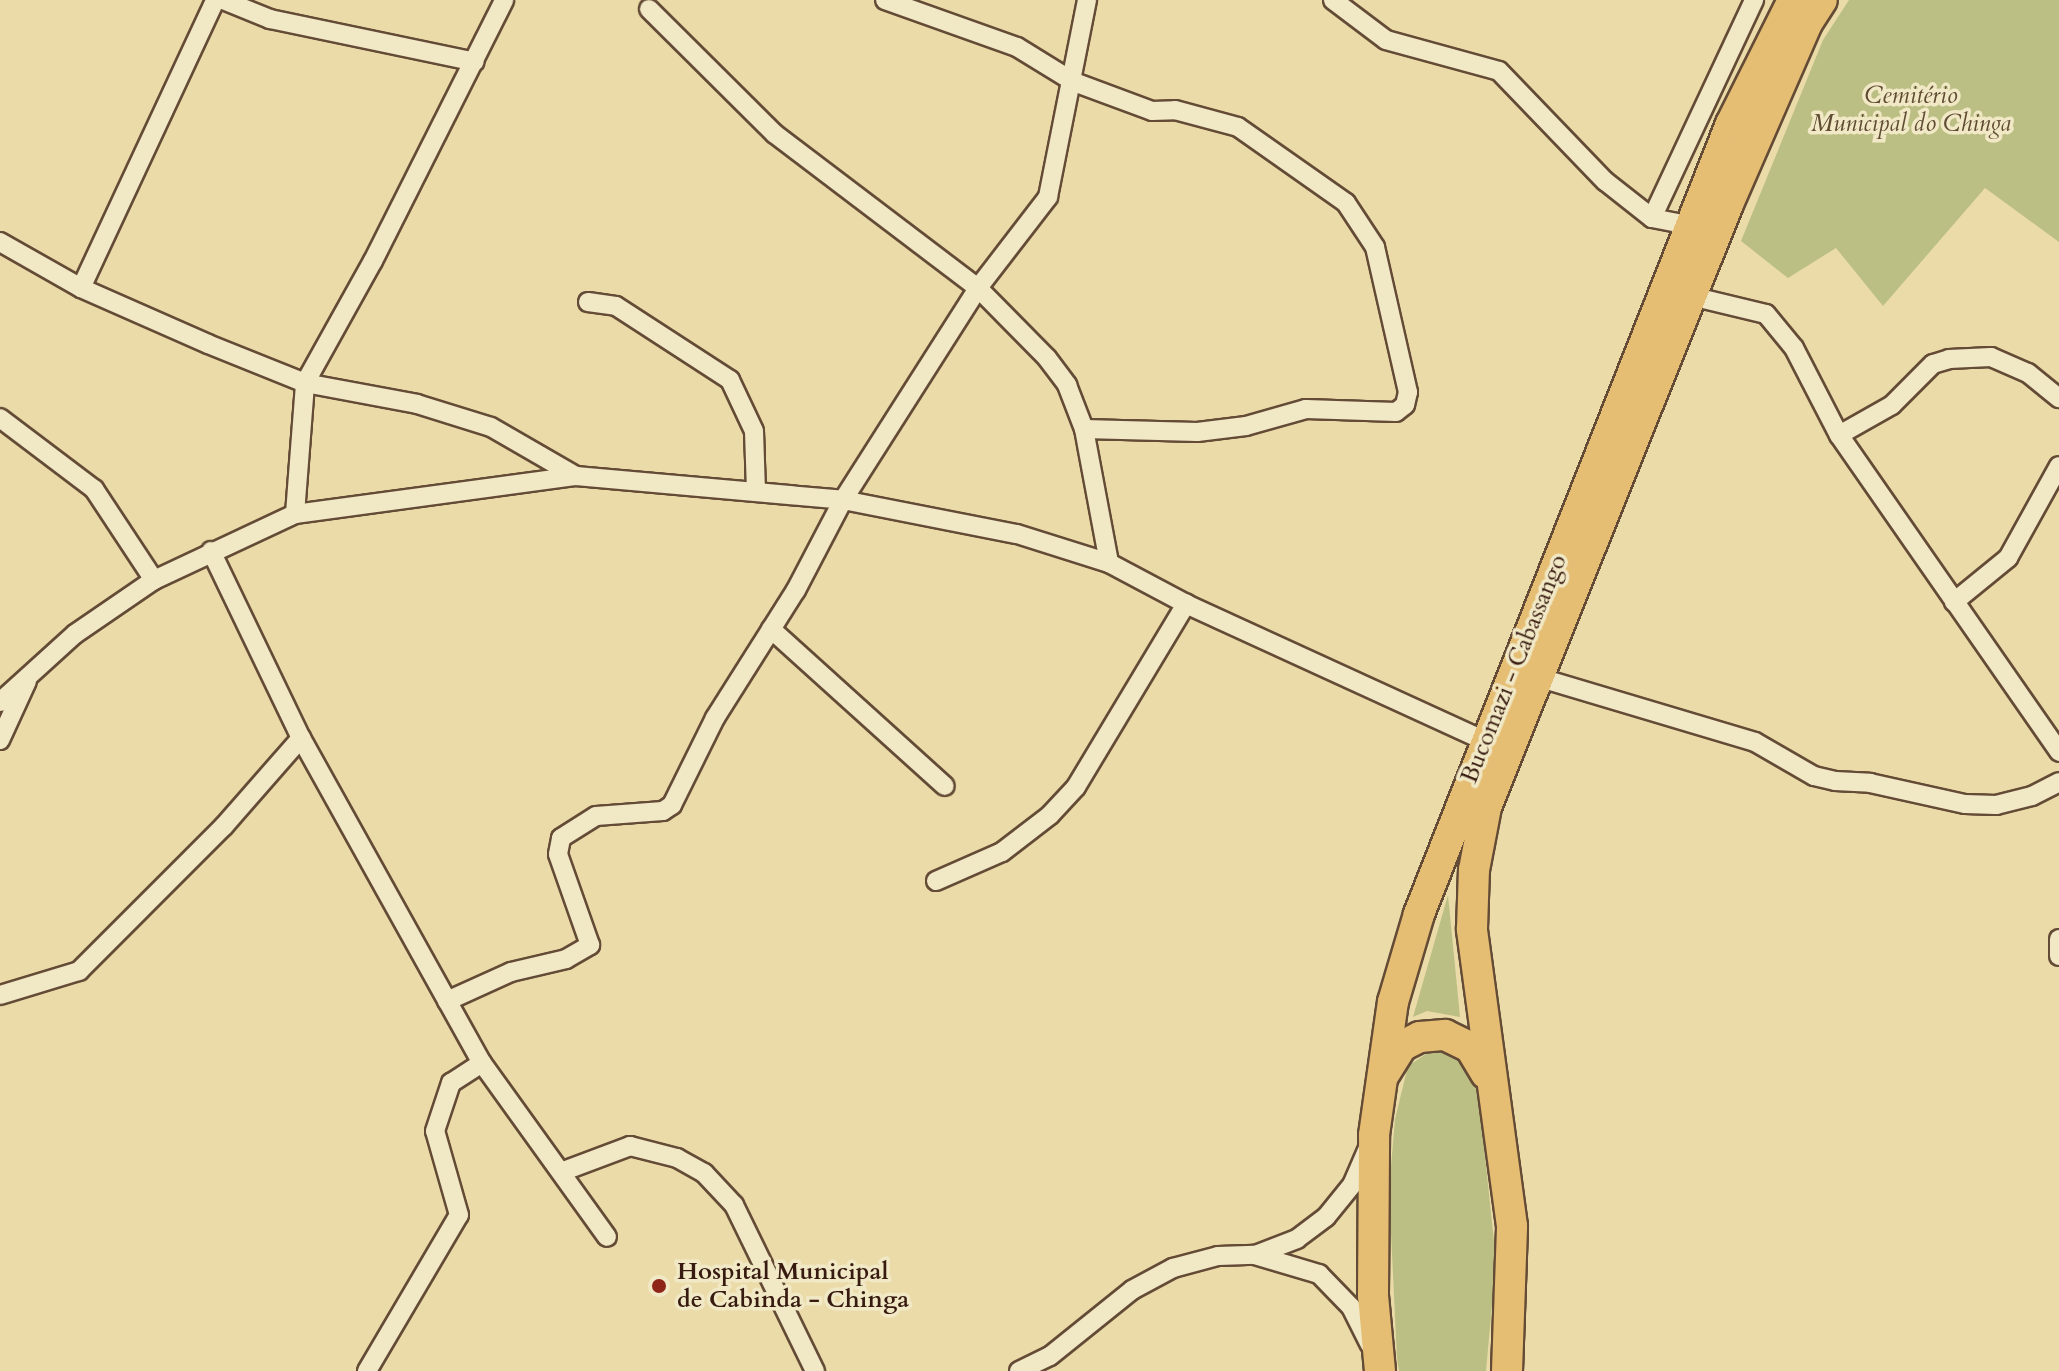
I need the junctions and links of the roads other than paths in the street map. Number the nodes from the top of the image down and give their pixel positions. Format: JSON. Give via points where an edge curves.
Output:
{"nodes":[{"id":1,"x":215,"y":0,"type":"edge"},
{"id":2,"x":223,"y":0,"type":"edge"},
{"id":3,"x":504,"y":0,"type":"edge"},
{"id":4,"x":885,"y":0,"type":"edge"},
{"id":5,"x":1087,"y":0,"type":"edge"},
{"id":6,"x":1333,"y":0,"type":"edge"},
{"id":7,"x":1754,"y":0,"type":"edge"},
{"id":8,"x":1793,"y":0,"type":"edge"},
{"id":9,"x":1822,"y":0,"type":"edge"},
{"id":10,"x":649,"y":9,"type":"dead end"},
{"id":11,"x":475,"y":62,"type":"junction"},
{"id":12,"x":1074,"y":82,"type":"junction"},
{"id":13,"x":1652,"y":218,"type":"junction"},
{"id":14,"x":1693,"y":226,"type":"junction"},
{"id":15,"x":0,"y":242,"type":"edge"},
{"id":16,"x":81,"y":288,"type":"junction"},
{"id":17,"x":978,"y":288,"type":"junction"},
{"id":18,"x":1691,"y":296,"type":"junction"},
{"id":19,"x":588,"y":302,"type":"dead end"},
{"id":20,"x":305,"y":383,"type":"junction"},
{"id":21,"x":2059,"y":398,"type":"edge"},
{"id":22,"x":0,"y":418,"type":"edge"},
{"id":23,"x":1084,"y":429,"type":"junction"},
{"id":24,"x":1839,"y":435,"type":"junction"},
{"id":25,"x":2059,"y":466,"type":"edge"},
{"id":26,"x":576,"y":476,"type":"junction"},
{"id":27,"x":756,"y":492,"type":"junction"},
{"id":28,"x":843,"y":500,"type":"junction"},
{"id":29,"x":295,"y":514,"type":"junction"},
{"id":30,"x":211,"y":551,"type":"junction"},
{"id":31,"x":1109,"y":563,"type":"junction"},
{"id":32,"x":154,"y":580,"type":"junction"},
{"id":33,"x":1954,"y":602,"type":"junction"},
{"id":34,"x":1186,"y":604,"type":"junction"},
{"id":35,"x":771,"y":629,"type":"junction"},
{"id":36,"x":32,"y":671,"type":"junction"},
{"id":37,"x":1537,"y":677,"type":"junction"},
{"id":38,"x":0,"y":702,"type":"edge"},
{"id":39,"x":301,"y":738,"type":"junction"},
{"id":40,"x":0,"y":740,"type":"edge"},
{"id":41,"x":1485,"y":741,"type":"junction"},
{"id":42,"x":2059,"y":752,"type":"edge"},
{"id":43,"x":2059,"y":782,"type":"edge"},
{"id":44,"x":945,"y":786,"type":"dead end"},
{"id":45,"x":936,"y":881,"type":"dead end"},
{"id":46,"x":2059,"y":939,"type":"edge"},
{"id":47,"x":2059,"y":956,"type":"edge"},
{"id":48,"x":0,"y":995,"type":"edge"},
{"id":49,"x":447,"y":1001,"type":"junction"},
{"id":50,"x":482,"y":1063,"type":"junction"},
{"id":51,"x":1381,"y":1078,"type":"junction"},
{"id":52,"x":1494,"y":1086,"type":"junction"},
{"id":53,"x":1374,"y":1135,"type":"junction"},
{"id":54,"x":561,"y":1172,"type":"junction"},
{"id":55,"x":607,"y":1237,"type":"dead end"},
{"id":56,"x":1255,"y":1255,"type":"junction"},
{"id":57,"x":1380,"y":1367,"type":"edge"},
{"id":58,"x":367,"y":1371,"type":"edge"},
{"id":59,"x":815,"y":1371,"type":"edge"},
{"id":60,"x":1019,"y":1371,"type":"edge"},
{"id":61,"x":1507,"y":1371,"type":"edge"}],
"edges":[{"from":1,"to":16,"type":"street"},
{"from":2,"to":11,"type":"street","via":[[270,19]]},
{"from":3,"to":11,"type":"street"},
{"from":4,"to":12,"type":"street","via":[[1017,47]]},
{"from":5,"to":12,"type":"street"},
{"from":6,"to":13,"type":"street","via":[[1386,40],[1499,71],[1605,181]]},
{"from":7,"to":13,"type":"street"},
{"from":8,"to":14,"type":"main road","name":"Bucomazi - Cabassango","via":[[1731,124]]},
{"from":9,"to":18,"type":"main road","name":"Bucomazi - Cabassango","via":[[1807,23]]},
{"from":10,"to":17,"type":"street","via":[[775,134]]},
{"from":11,"to":20,"type":"street"},
{"from":12,"to":17,"type":"street","via":[[1048,197]]},
{"from":12,"to":23,"type":"street","via":[[1152,111],[1186,112],[1238,127],[1346,203],[1375,247],[1408,392],[1405,405],[1396,412],[1306,409],[1246,426],[1197,432]]},
{"from":13,"to":14,"type":"street"},
{"from":14,"to":41,"type":"main road","name":"Bucomazi - Cabassango"},
{"from":15,"to":16,"type":"street"},
{"from":16,"to":20,"type":"street"},
{"from":17,"to":23,"type":"street","via":[[1047,358],[1067,385]]},
{"from":17,"to":28,"type":"street"},
{"from":18,"to":24,"type":"street","via":[[1766,314],[1794,348]]},
{"from":18,"to":37,"type":"main road","name":"Bucomazi - Cabassango"},
{"from":19,"to":27,"type":"street","via":[[616,306],[730,380],[754,431]]},
{"from":20,"to":26,"type":"street","via":[[491,427]]},
{"from":20,"to":29,"type":"street"},
{"from":21,"to":24,"type":"street","via":[[2028,373],[1991,357],[1949,359],[1933,364],[1892,405]]},
{"from":22,"to":32,"type":"street","via":[[94,489]]},
{"from":23,"to":31,"type":"street"},
{"from":24,"to":33,"type":"street"},
{"from":25,"to":33,"type":"street","via":[[2008,558]]},
{"from":26,"to":27,"type":"street"},
{"from":26,"to":29,"type":"street"},
{"from":27,"to":28,"type":"street"},
{"from":28,"to":31,"type":"street","via":[[1017,534]]},
{"from":28,"to":35,"type":"street"},
{"from":29,"to":30,"type":"street"},
{"from":30,"to":32,"type":"street"},
{"from":30,"to":39,"type":"street"},
{"from":31,"to":34,"type":"street"},
{"from":32,"to":36,"type":"street"},
{"from":33,"to":42,"type":"street"},
{"from":34,"to":41,"type":"street"},
{"from":34,"to":45,"type":"street","via":[[1076,787],[1040,824],[1002,852]]},
{"from":35,"to":44,"type":"street"},
{"from":35,"to":49,"type":"street","via":[[715,718],[672,805],[663,811],[596,816],[561,838],[558,854],[590,945],[566,959],[511,972]]},
{"from":36,"to":38,"type":"street"},
{"from":36,"to":40,"type":"street"},
{"from":37,"to":43,"type":"street","via":[[1755,742],[1814,776],[1835,781],[1996,805]]},
{"from":37,"to":52,"type":"main road","name":"Bucomazi - Cabassango","via":[[1486,807],[1474,870],[1472,929]]},
{"from":39,"to":48,"type":"street","via":[[224,826],[79,971]]},
{"from":39,"to":49,"type":"street"},
{"from":41,"to":51,"type":"main road","name":"Bucomazi - Cabassango","via":[[1419,914],[1393,1002]]},
{"from":46,"to":47,"type":"street"},
{"from":49,"to":50,"type":"street"},
{"from":50,"to":54,"type":"street"},
{"from":50,"to":58,"type":"street","via":[[451,1083],[435,1131],[459,1215]]},
{"from":51,"to":52,"type":"main road","via":[[1402,1046],[1420,1037],[1445,1035],[1470,1047]]},
{"from":51,"to":53,"type":"main road","name":"Bucomazi - Cabassango"},
{"from":52,"to":61,"type":"main road","name":"Bucomazi - Cabassango","via":[[1512,1226]]},
{"from":53,"to":56,"type":"street","via":[[1352,1185],[1326,1217],[1297,1239]]},
{"from":53,"to":57,"type":"main road","name":"Bucomazi - Cabassango","via":[[1371,1241]]},
{"from":54,"to":55,"type":"street"},
{"from":54,"to":59,"type":"street","via":[[630,1146],[677,1158],[704,1173],[734,1205]]},
{"from":56,"to":57,"type":"street","via":[[1319,1274],[1351,1307]]},
{"from":56,"to":60,"type":"street","via":[[1218,1256],[1173,1268],[1132,1290],[1050,1356]]}]}
